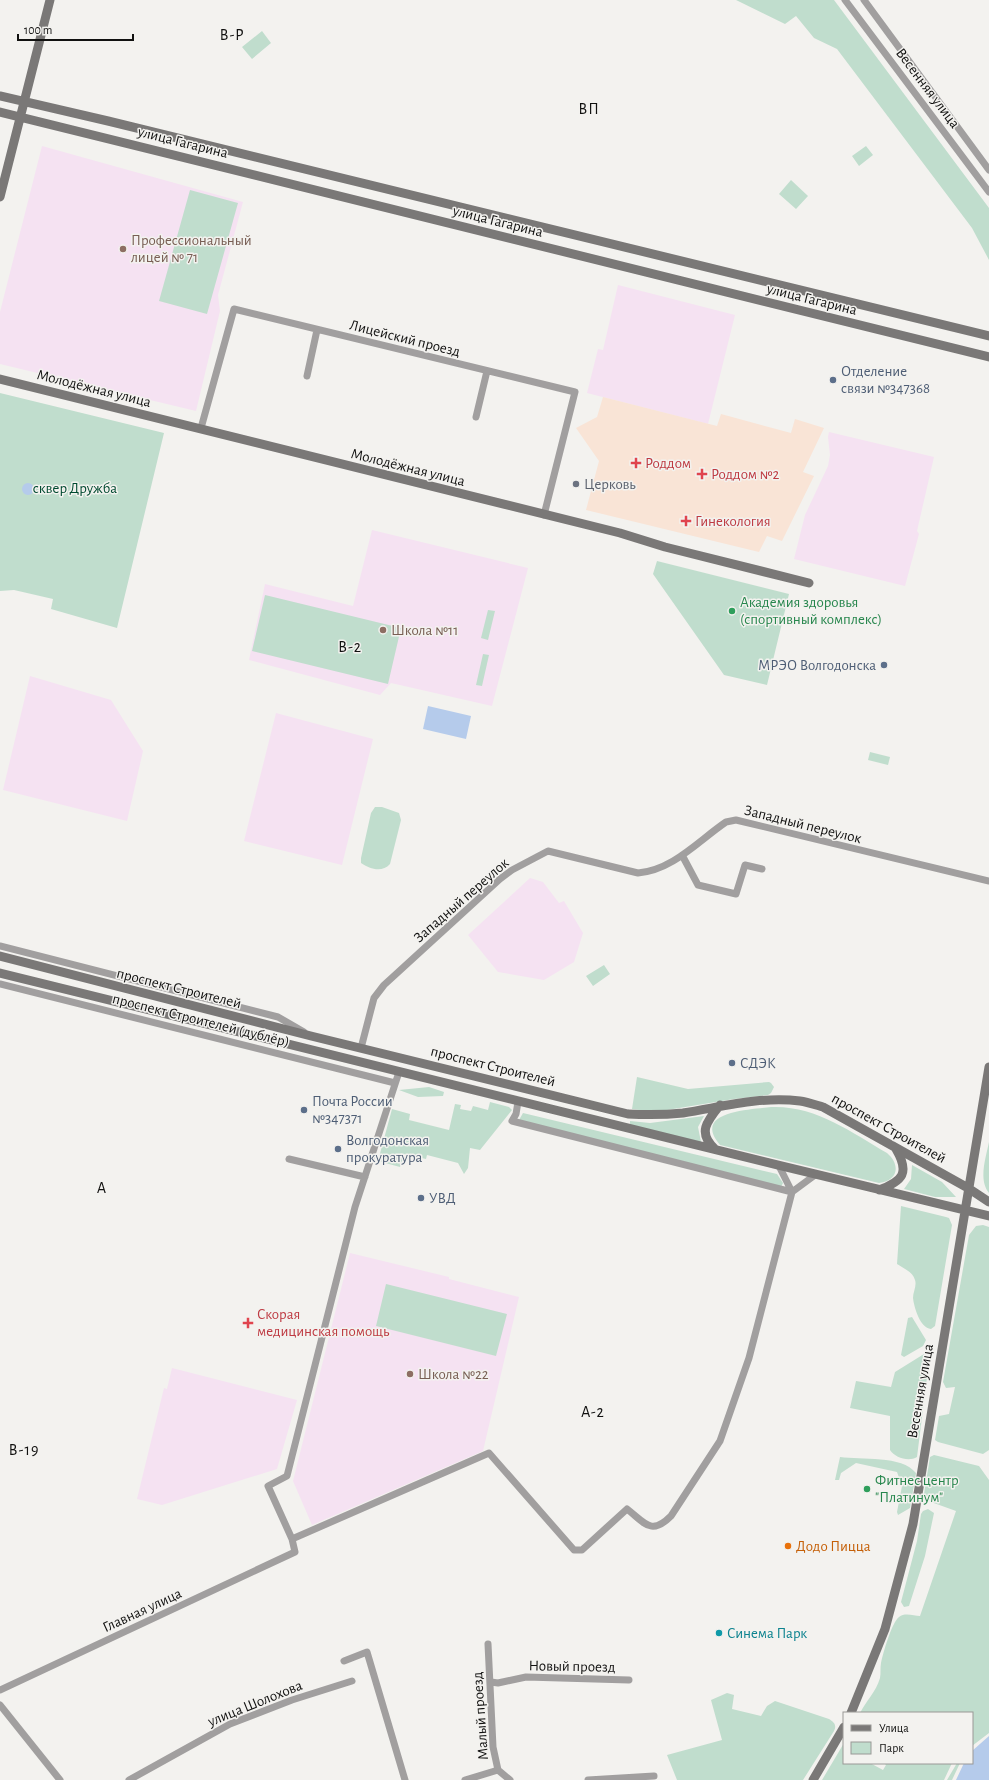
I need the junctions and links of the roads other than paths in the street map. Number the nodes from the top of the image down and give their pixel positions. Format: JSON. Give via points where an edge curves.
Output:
{"nodes":[{"id":1,"x":45,"y":0,"type":"edge"},
{"id":2,"x":50,"y":0,"type":"edge"},
{"id":3,"x":845,"y":0,"type":"edge"},
{"id":4,"x":864,"y":0,"type":"edge"},
{"id":5,"x":0,"y":96,"type":"edge"},
{"id":6,"x":21,"y":102,"type":"junction"},
{"id":7,"x":0,"y":112,"type":"edge"},
{"id":8,"x":18,"y":117,"type":"junction"},
{"id":9,"x":989,"y":170,"type":"edge"},
{"id":10,"x":0,"y":181,"type":"edge"},
{"id":11,"x":989,"y":192,"type":"edge"},
{"id":12,"x":0,"y":197,"type":"edge"},
{"id":13,"x":317,"y":330,"type":"junction"},
{"id":14,"x":989,"y":336,"type":"edge"},
{"id":15,"x":989,"y":357,"type":"edge"},
{"id":16,"x":487,"y":371,"type":"junction"},
{"id":17,"x":307,"y":376,"type":"dead end"},
{"id":18,"x":0,"y":379,"type":"edge"},
{"id":19,"x":476,"y":417,"type":"dead end"},
{"id":20,"x":201,"y":428,"type":"junction"},
{"id":21,"x":544,"y":515,"type":"junction"},
{"id":22,"x":809,"y":583,"type":"dead end"},
{"id":23,"x":682,"y":855,"type":"junction"},
{"id":24,"x":762,"y":869,"type":"dead end"},
{"id":25,"x":989,"y":881,"type":"edge"},
{"id":26,"x":0,"y":946,"type":"edge"},
{"id":27,"x":0,"y":956,"type":"edge"},
{"id":28,"x":0,"y":973,"type":"edge"},
{"id":29,"x":0,"y":984,"type":"edge"},
{"id":30,"x":311,"y":1036,"type":"junction"},
{"id":31,"x":362,"y":1048,"type":"junction"},
{"id":32,"x":989,"y":1067,"type":"edge"},
{"id":33,"x":399,"y":1072,"type":"junction"},
{"id":34,"x":395,"y":1083,"type":"junction"},
{"id":35,"x":518,"y":1102,"type":"junction"},
{"id":36,"x":720,"y":1105,"type":"junction"},
{"id":37,"x":894,"y":1147,"type":"junction"},
{"id":38,"x":717,"y":1151,"type":"junction"},
{"id":39,"x":289,"y":1159,"type":"dead end"},
{"id":40,"x":779,"y":1166,"type":"junction"},
{"id":41,"x":815,"y":1175,"type":"junction"},
{"id":42,"x":365,"y":1177,"type":"junction"},
{"id":43,"x":968,"y":1188,"type":"junction"},
{"id":44,"x":879,"y":1190,"type":"junction"},
{"id":45,"x":792,"y":1192,"type":"junction"},
{"id":46,"x":989,"y":1202,"type":"edge"},
{"id":47,"x":964,"y":1210,"type":"junction"},
{"id":48,"x":989,"y":1216,"type":"edge"},
{"id":49,"x":292,"y":1539,"type":"junction"},
{"id":50,"x":488,"y":1644,"type":"dead end"},
{"id":51,"x":344,"y":1661,"type":"dead end"},
{"id":52,"x":629,"y":1680,"type":"dead end"},
{"id":53,"x":352,"y":1681,"type":"dead end"},
{"id":54,"x":491,"y":1682,"type":"junction"},
{"id":55,"x":0,"y":1690,"type":"edge"},
{"id":56,"x":0,"y":1705,"type":"edge"},
{"id":57,"x":851,"y":1712,"type":"edge"},
{"id":58,"x":843,"y":1729,"type":"edge"},
{"id":59,"x":498,"y":1770,"type":"junction"},
{"id":60,"x":654,"y":1776,"type":"dead end"},
{"id":61,"x":60,"y":1780,"type":"edge"},
{"id":62,"x":129,"y":1780,"type":"edge"},
{"id":63,"x":405,"y":1780,"type":"edge"},
{"id":64,"x":465,"y":1780,"type":"edge"},
{"id":65,"x":510,"y":1780,"type":"edge"},
{"id":66,"x":588,"y":1780,"type":"edge"},
{"id":67,"x":813,"y":1780,"type":"edge"}],
"edges":[{"from":1,"to":6,"type":"street"},
{"from":2,"to":6,"type":"street"},
{"from":3,"to":11,"type":"street","name":"Весенняя улица"},
{"from":4,"to":9,"type":"street","name":"Весенняя улица"},
{"from":5,"to":6,"type":"street","name":"улица Гагарина"},
{"from":6,"to":8,"type":"street"},
{"from":6,"to":14,"type":"street","name":"улица Гагарина"},
{"from":7,"to":8,"type":"street","name":"улица Гагарина"},
{"from":8,"to":10,"type":"street"},
{"from":8,"to":12,"type":"street"},
{"from":8,"to":15,"type":"street","name":"улица Гагарина","via":[[241,170]]},
{"from":13,"to":16,"type":"street","name":"Лицейский проезд"},
{"from":13,"to":17,"type":"street"},
{"from":13,"to":20,"type":"street","name":"Лицейский проезд","via":[[234,309]]},
{"from":16,"to":19,"type":"street"},
{"from":16,"to":21,"type":"street","name":"Лицейский проезд","via":[[575,392]]},
{"from":18,"to":20,"type":"street","name":"Молодёжная улица"},
{"from":20,"to":21,"type":"street","name":"Молодёжная улица","via":[[370,473]]},
{"from":21,"to":22,"type":"street","name":"Молодёжная улица"},
{"from":23,"to":24,"type":"street","via":[[698,885],[736,894],[745,865]]},
{"from":23,"to":25,"type":"street","name":"Западный переулок","via":[[726,822],[736,820]]},
{"from":23,"to":31,"type":"street","name":"Западный переулок","via":[[653,872],[638,873],[548,851],[512,870],[384,985],[374,998]]},
{"from":26,"to":30,"type":"street","name":"проспект Строителей (дублёр)","via":[[278,1016]]},
{"from":27,"to":30,"type":"street","name":"проспект Строителей"},
{"from":28,"to":33,"type":"street","name":"проспект Строителей"},
{"from":29,"to":34,"type":"street","name":"проспект Строителей (дублёр)"},
{"from":30,"to":31,"type":"street","name":"проспект Строителей"},
{"from":31,"to":36,"type":"street","name":"проспект Строителей","via":[[628,1114],[654,1116]]},
{"from":32,"to":43,"type":"street","name":"Весенняя улица"},
{"from":33,"to":34,"type":"street"},
{"from":33,"to":35,"type":"street","name":"проспект Строителей"},
{"from":34,"to":42,"type":"street"},
{"from":35,"to":38,"type":"street","name":"проспект Строителей"},
{"from":35,"to":45,"type":"street","via":[[512,1121]]},
{"from":36,"to":37,"type":"street","name":"проспект Строителей","via":[[775,1099],[801,1101],[823,1107]]},
{"from":36,"to":38,"type":"street","via":[[710,1117],[705,1130],[707,1142]]},
{"from":37,"to":43,"type":"street","name":"проспект Строителей"},
{"from":37,"to":44,"type":"street","via":[[902,1159],[903,1174],[899,1181]]},
{"from":38,"to":40,"type":"street","name":"проспект Строителей"},
{"from":39,"to":42,"type":"street"},
{"from":40,"to":41,"type":"street","name":"проспект Строителей"},
{"from":40,"to":45,"type":"street"},
{"from":41,"to":44,"type":"street","name":"проспект Строителей"},
{"from":41,"to":45,"type":"street"},
{"from":42,"to":49,"type":"street","via":[[342,1254],[288,1476],[268,1486]]},
{"from":43,"to":46,"type":"street","name":"проспект Строителей"},
{"from":43,"to":47,"type":"street","name":"Весенняя улица"},
{"from":44,"to":47,"type":"street","name":"проспект Строителей"},
{"from":45,"to":49,"type":"street","via":[[750,1358],[720,1441],[671,1516],[662,1525],[647,1525],[626,1509],[582,1550],[574,1550],[489,1453]]},
{"from":47,"to":48,"type":"street","name":"проспект Строителей"},
{"from":47,"to":57,"type":"street","name":"Весенняя улица","via":[[913,1524],[885,1629]]},
{"from":49,"to":55,"type":"street","name":"Главная улица","via":[[295,1552]]},
{"from":50,"to":54,"type":"street","name":"Малый проезд"},
{"from":51,"to":63,"type":"street","via":[[368,1652]]},
{"from":52,"to":54,"type":"street","name":"Новый проезд","via":[[526,1677]]},
{"from":53,"to":62,"type":"street","name":"улица Шолохова","via":[[292,1700],[230,1724]]},
{"from":54,"to":59,"type":"street","name":"Малый проезд","via":[[493,1747]]},
{"from":56,"to":61,"type":"street"},
{"from":58,"to":67,"type":"street"},
{"from":59,"to":64,"type":"street"},
{"from":59,"to":65,"type":"street","name":"Малый проезд"},
{"from":60,"to":66,"type":"street"}]}
